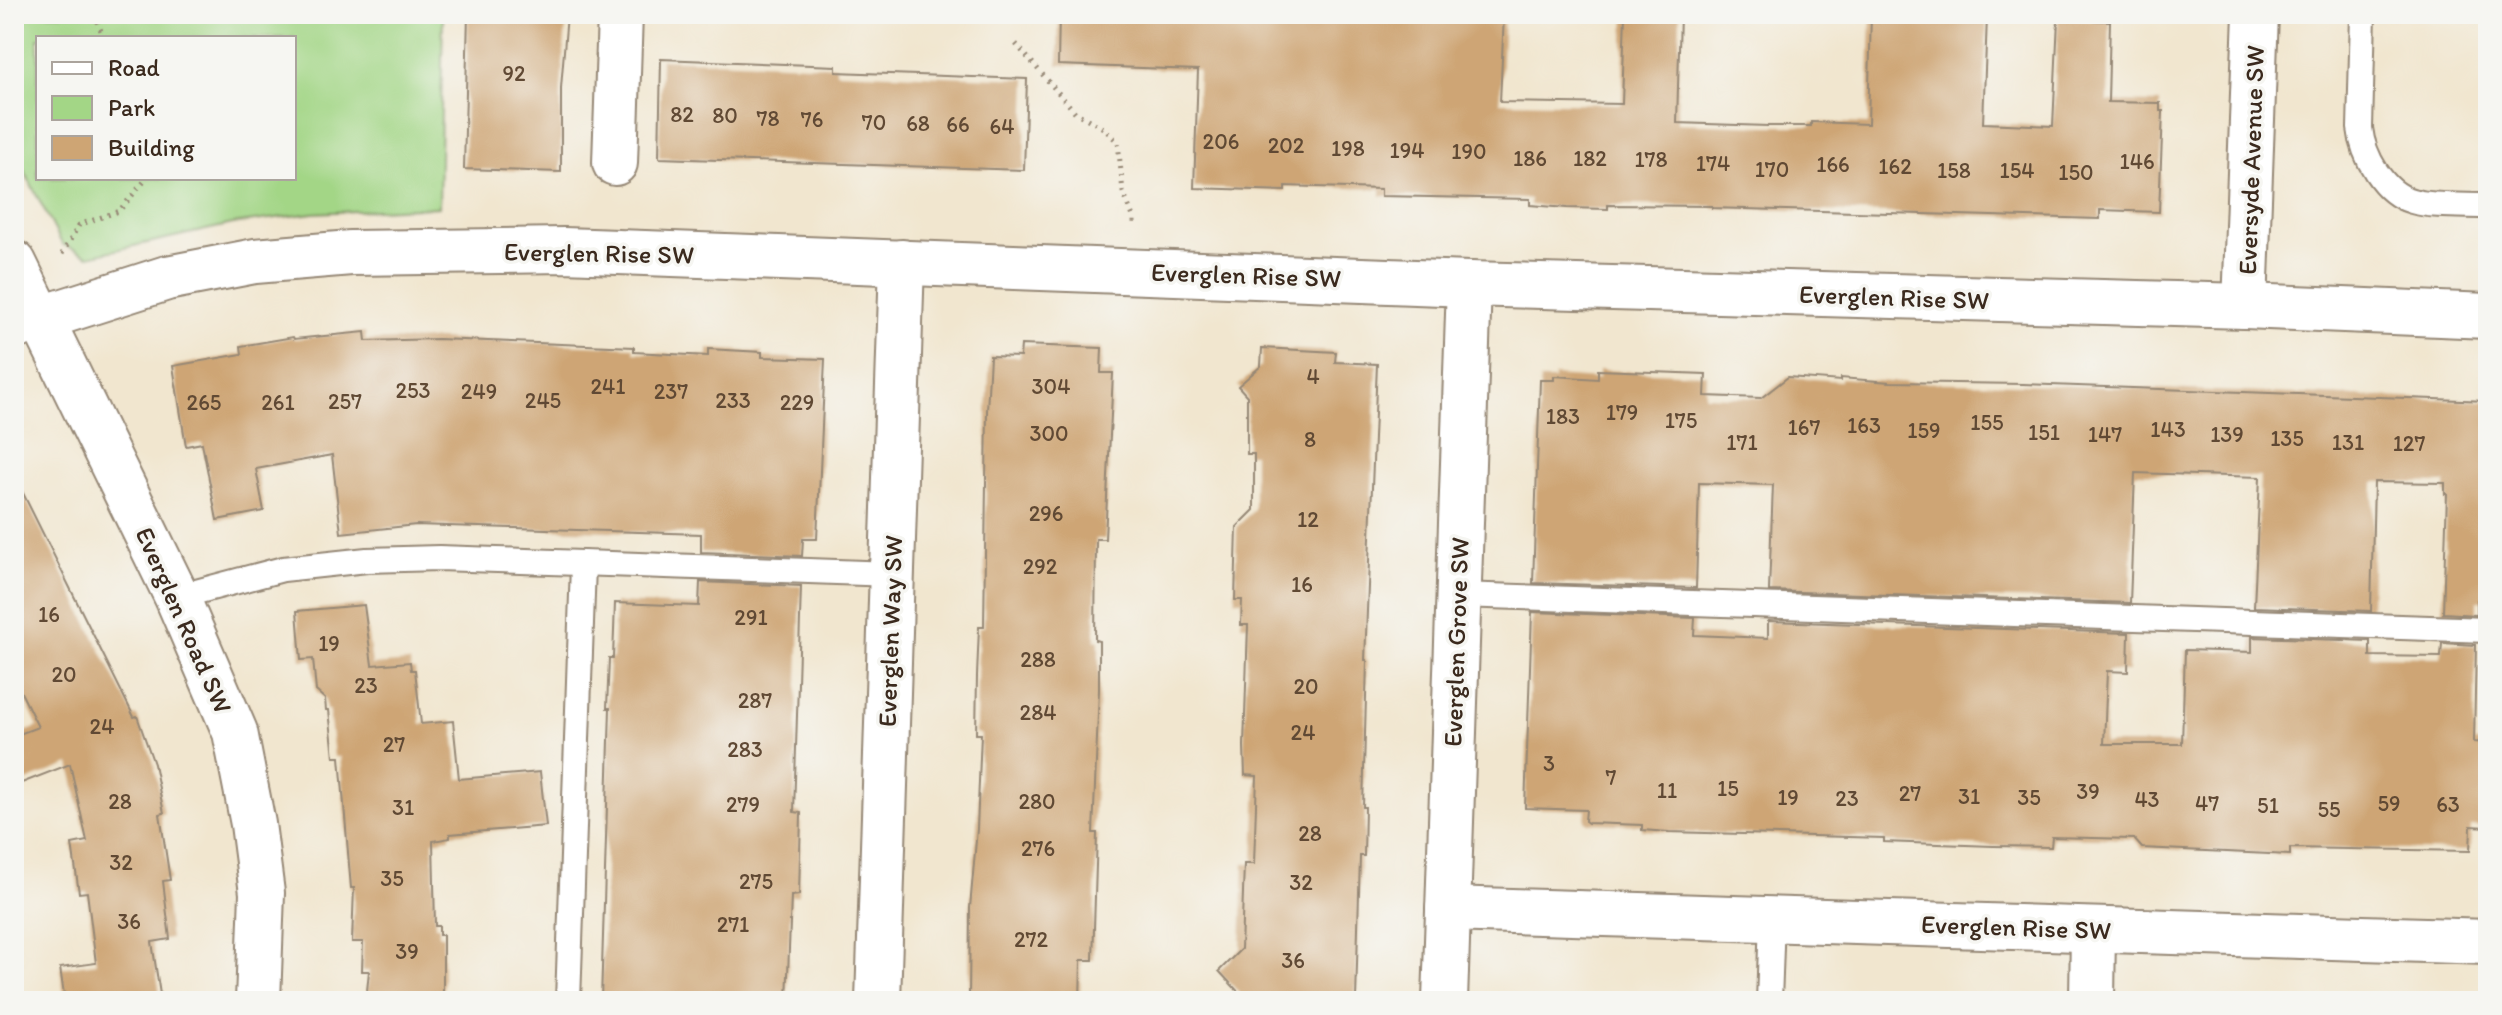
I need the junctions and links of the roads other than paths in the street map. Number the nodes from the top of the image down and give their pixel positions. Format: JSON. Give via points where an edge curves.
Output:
{"nodes":[{"id":1,"x":620,"y":14,"type":"edge"},
{"id":2,"x":2256,"y":14,"type":"edge"},
{"id":3,"x":2363,"y":14,"type":"edge"},
{"id":4,"x":615,"y":163,"type":"dead end"},
{"id":5,"x":2488,"y":206,"type":"edge"},
{"id":6,"x":902,"y":262,"type":"junction"},
{"id":7,"x":14,"y":263,"type":"edge"},
{"id":8,"x":1469,"y":284,"type":"junction"},
{"id":9,"x":2245,"y":306,"type":"junction"},
{"id":10,"x":2488,"y":316,"type":"edge"},
{"id":11,"x":27,"y":322,"type":"edge"},
{"id":12,"x":583,"y":565,"type":"junction"},
{"id":13,"x":892,"y":574,"type":"junction"},
{"id":14,"x":1458,"y":595,"type":"junction"},
{"id":15,"x":177,"y":597,"type":"junction"},
{"id":16,"x":2488,"y":630,"type":"edge"},
{"id":17,"x":1448,"y":909,"type":"junction"},
{"id":18,"x":1772,"y":919,"type":"junction"},
{"id":19,"x":2093,"y":930,"type":"junction"},
{"id":20,"x":2488,"y":942,"type":"edge"},
{"id":21,"x":258,"y":1001,"type":"edge"},
{"id":22,"x":568,"y":1001,"type":"edge"},
{"id":23,"x":878,"y":1001,"type":"edge"},
{"id":24,"x":1445,"y":1001,"type":"edge"},
{"id":25,"x":1769,"y":1001,"type":"edge"},
{"id":26,"x":2092,"y":1001,"type":"edge"}],
"edges":[{"from":1,"to":4,"type":"street"},
{"from":2,"to":9,"type":"street","name":"Eversyde Avenue SW"},
{"from":3,"to":5,"type":"lane","via":[[2360,128],[2367,158],[2383,180],[2411,201]]},
{"from":6,"to":8,"type":"street","name":"Everglen Rise SW"},
{"from":6,"to":11,"type":"street","name":"Everglen Rise SW","via":[[564,250],[351,253],[255,261],[181,275]]},
{"from":6,"to":13,"type":"street","name":"Everglen Way SW"},
{"from":7,"to":11,"type":"street","name":"Everglen Road SW"},
{"from":8,"to":9,"type":"street","name":"Everglen Rise SW"},
{"from":8,"to":14,"type":"street","name":"Everglen Grove SW"},
{"from":9,"to":10,"type":"street","name":"Everglen Rise SW"},
{"from":11,"to":15,"type":"street","name":"Everglen Road SW"},
{"from":12,"to":13,"type":"lane"},
{"from":12,"to":15,"type":"lane","via":[[367,560],[283,569]]},
{"from":12,"to":22,"type":"lane"},
{"from":13,"to":23,"type":"street","name":"Everglen Way SW"},
{"from":14,"to":16,"type":"lane"},
{"from":14,"to":17,"type":"street","name":"Everglen Grove SW"},
{"from":15,"to":21,"type":"street","name":"Everglen Road SW","via":[[235,732],[262,893]]},
{"from":17,"to":18,"type":"street","name":"Everglen Rise SW"},
{"from":17,"to":24,"type":"street","name":"Everglen Grove SW"},
{"from":18,"to":19,"type":"street","name":"Everglen Rise SW"},
{"from":18,"to":25,"type":"lane"},
{"from":19,"to":20,"type":"street","name":"Everglen Rise SW"},
{"from":19,"to":26,"type":"street"}]}
